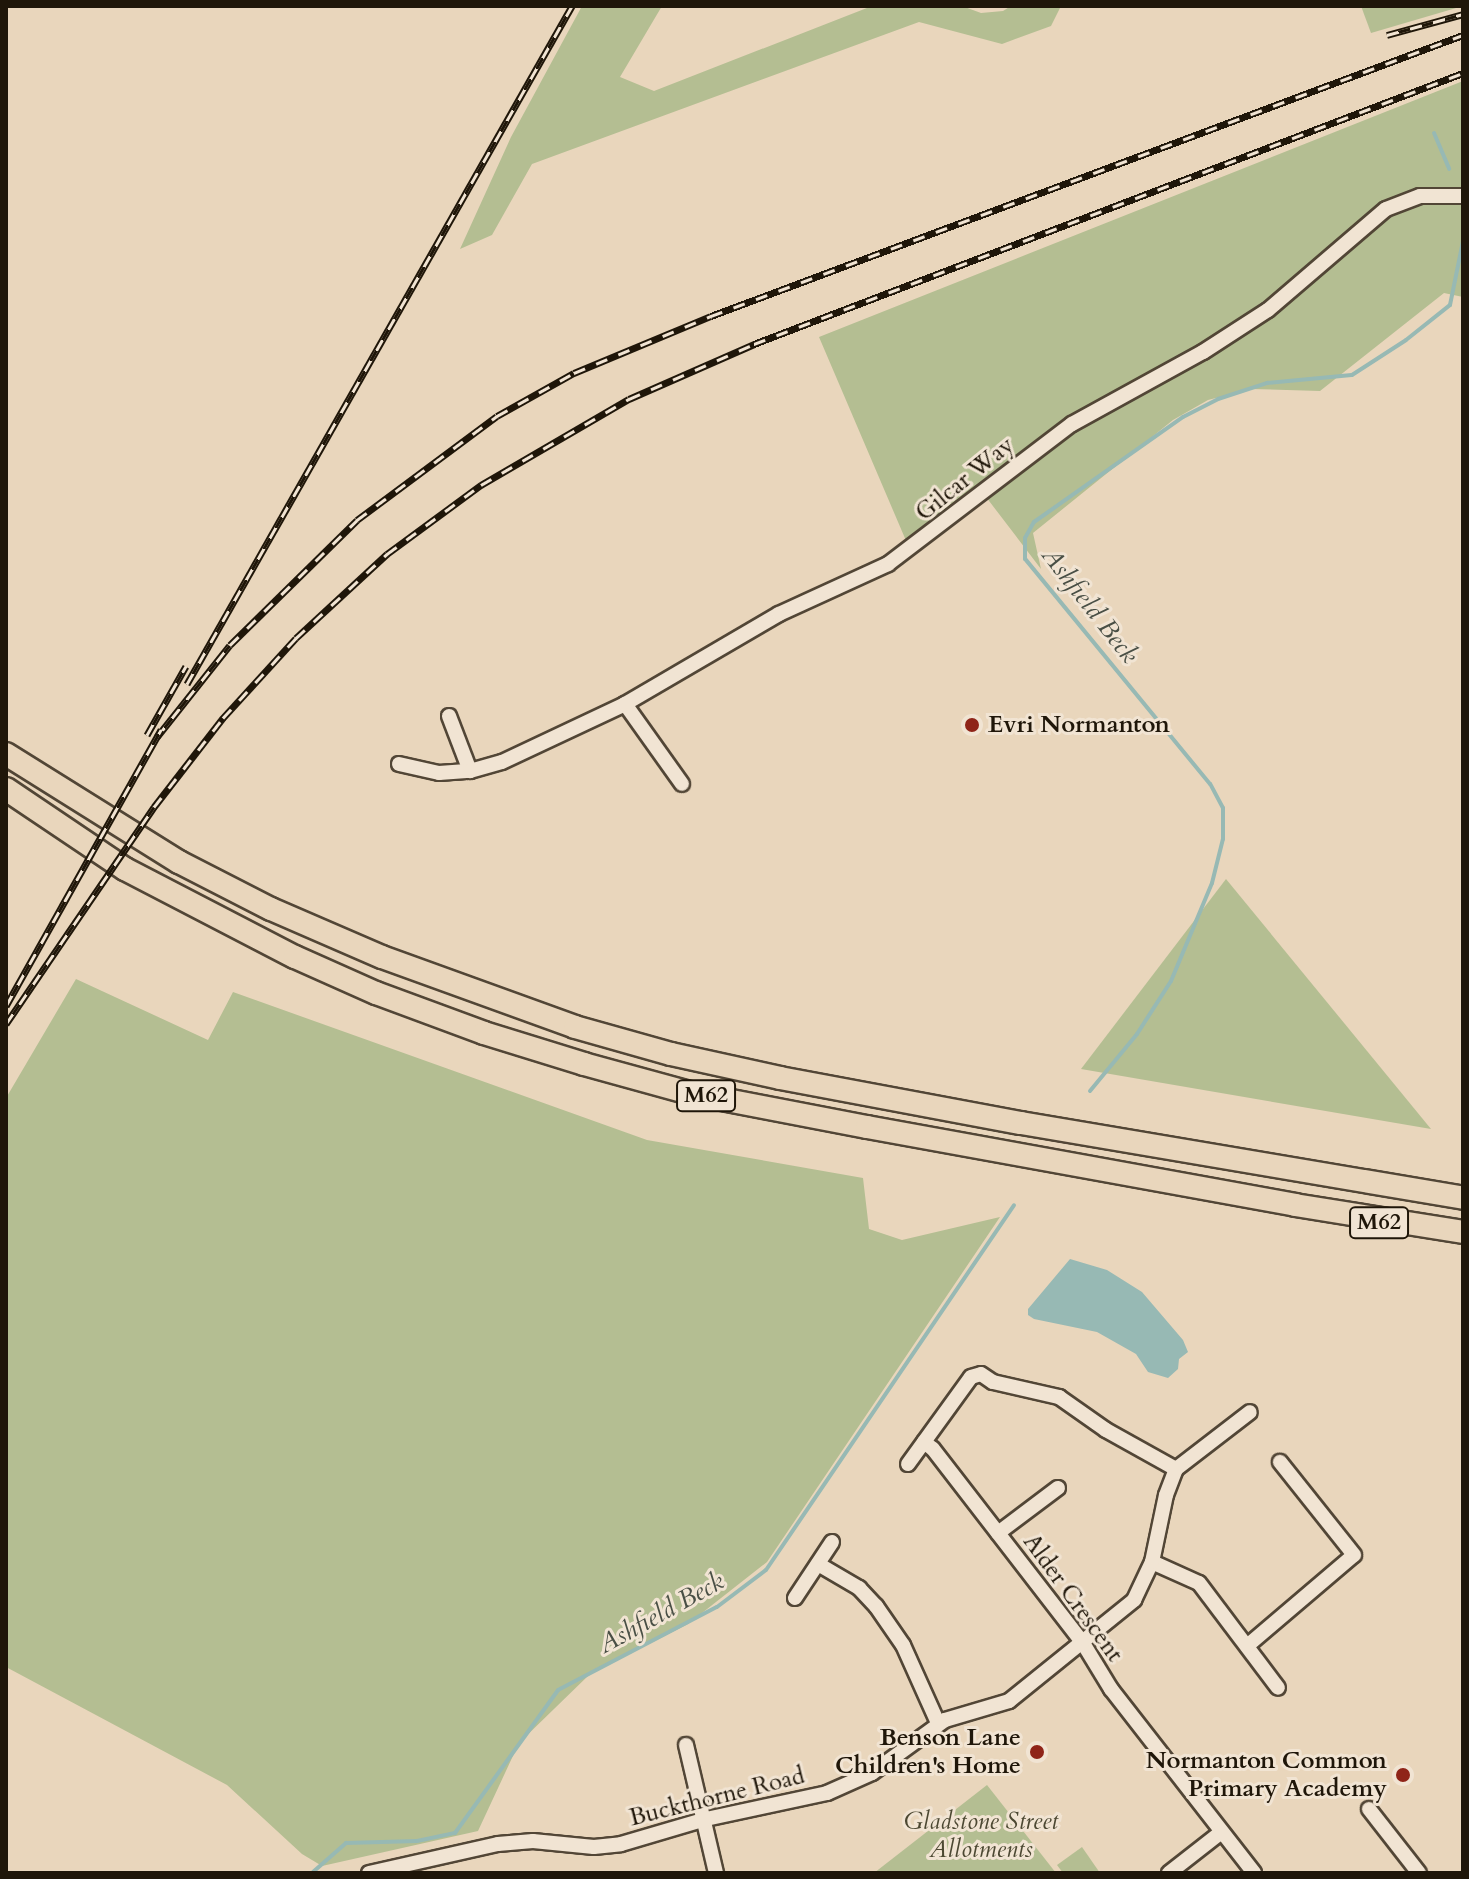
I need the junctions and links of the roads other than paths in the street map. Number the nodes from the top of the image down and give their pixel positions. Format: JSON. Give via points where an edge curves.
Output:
{"nodes":[{"id":1,"x":1463,"y":196,"type":"edge"},
{"id":2,"x":625,"y":704,"type":"junction"},
{"id":3,"x":449,"y":716,"type":"dead end"},
{"id":4,"x":6,"y":754,"type":"edge"},
{"id":5,"x":399,"y":764,"type":"dead end"},
{"id":6,"x":470,"y":771,"type":"junction"},
{"id":7,"x":682,"y":784,"type":"dead end"},
{"id":8,"x":6,"y":789,"type":"edge"},
{"id":9,"x":1463,"y":1198,"type":"edge"},
{"id":10,"x":1295,"y":1205,"type":"junction"},
{"id":11,"x":1463,"y":1232,"type":"edge"},
{"id":12,"x":1463,"y":1241,"type":"edge"},
{"id":13,"x":1250,"y":1412,"type":"dead end"},
{"id":14,"x":924,"y":1442,"type":"junction"},
{"id":15,"x":1280,"y":1462,"type":"dead end"},
{"id":16,"x":908,"y":1464,"type":"dead end"},
{"id":17,"x":1176,"y":1469,"type":"junction"},
{"id":18,"x":1058,"y":1488,"type":"dead end"},
{"id":19,"x":998,"y":1533,"type":"junction"},
{"id":20,"x":832,"y":1542,"type":"dead end"},
{"id":21,"x":1152,"y":1562,"type":"junction"},
{"id":22,"x":818,"y":1564,"type":"junction"},
{"id":23,"x":795,"y":1598,"type":"dead end"},
{"id":24,"x":1083,"y":1643,"type":"junction"},
{"id":25,"x":1247,"y":1646,"type":"junction"},
{"id":26,"x":1278,"y":1688,"type":"dead end"},
{"id":27,"x":938,"y":1723,"type":"junction"},
{"id":28,"x":686,"y":1745,"type":"dead end"},
{"id":29,"x":1369,"y":1809,"type":"dead end"},
{"id":30,"x":706,"y":1819,"type":"junction"},
{"id":31,"x":1220,"y":1833,"type":"junction"},
{"id":32,"x":449,"y":1856,"type":"junction"},
{"id":33,"x":369,"y":1873,"type":"edge"},
{"id":34,"x":453,"y":1873,"type":"edge"},
{"id":35,"x":716,"y":1873,"type":"edge"},
{"id":36,"x":1169,"y":1873,"type":"edge"},
{"id":37,"x":1254,"y":1873,"type":"edge"},
{"id":38,"x":1419,"y":1873,"type":"edge"}],
"edges":[{"from":1,"to":2,"type":"street","name":"Gilcar Way","via":[[1420,196],[1386,209],[1268,310],[1072,424],[888,564],[779,614]]},
{"from":2,"to":6,"type":"street","name":"Gilcar Way","via":[[502,762]]},
{"from":2,"to":7,"type":"street"},
{"from":3,"to":6,"type":"street"},
{"from":4,"to":9,"type":"highway","number":"M62","via":[[179,862],[271,909],[575,1027],[780,1078]]},
{"from":5,"to":6,"type":"street","name":"Gilcar Way","via":[[439,773]]},
{"from":8,"to":10,"type":"highway","number":"M62","via":[[125,869],[211,915],[362,987],[484,1033],[690,1093]]},
{"from":10,"to":11,"type":"highway","number":"M62"},
{"from":10,"to":12,"type":"highway","number":"M62"},
{"from":13,"to":17,"type":"street"},
{"from":14,"to":16,"type":"street"},
{"from":14,"to":17,"type":"street","via":[[971,1377],[981,1374],[993,1382],[1059,1397]]},
{"from":14,"to":19,"type":"street","name":"Alder Crescent"},
{"from":15,"to":25,"type":"street","via":[[1354,1555]]},
{"from":17,"to":21,"type":"street","name":"Buckthorne Road"},
{"from":18,"to":19,"type":"street","name":"Alder Crescent"},
{"from":19,"to":24,"type":"street","name":"Alder Crescent"},
{"from":20,"to":22,"type":"street"},
{"from":21,"to":24,"type":"street","name":"Buckthorne Road","via":[[1134,1600]]},
{"from":21,"to":25,"type":"street","via":[[1199,1583]]},
{"from":22,"to":23,"type":"street"},
{"from":22,"to":27,"type":"street","via":[[859,1588],[876,1606],[903,1645]]},
{"from":24,"to":27,"type":"street","name":"Buckthorne Road","via":[[1009,1701]]},
{"from":24,"to":31,"type":"street","name":"Alder Crescent","via":[[1111,1689]]},
{"from":25,"to":26,"type":"street"},
{"from":27,"to":30,"type":"street","name":"Buckthorne Road","via":[[848,1786]]},
{"from":28,"to":30,"type":"street"},
{"from":29,"to":38,"type":"street"},
{"from":30,"to":32,"type":"street","name":"Buckthorne Road","via":[[621,1844],[533,1841]]},
{"from":30,"to":35,"type":"street"},
{"from":31,"to":36,"type":"street"},
{"from":31,"to":37,"type":"street","name":"Alder Crescent"},
{"from":32,"to":33,"type":"street","name":"Buckthorne Road"},
{"from":32,"to":34,"type":"street"}]}
